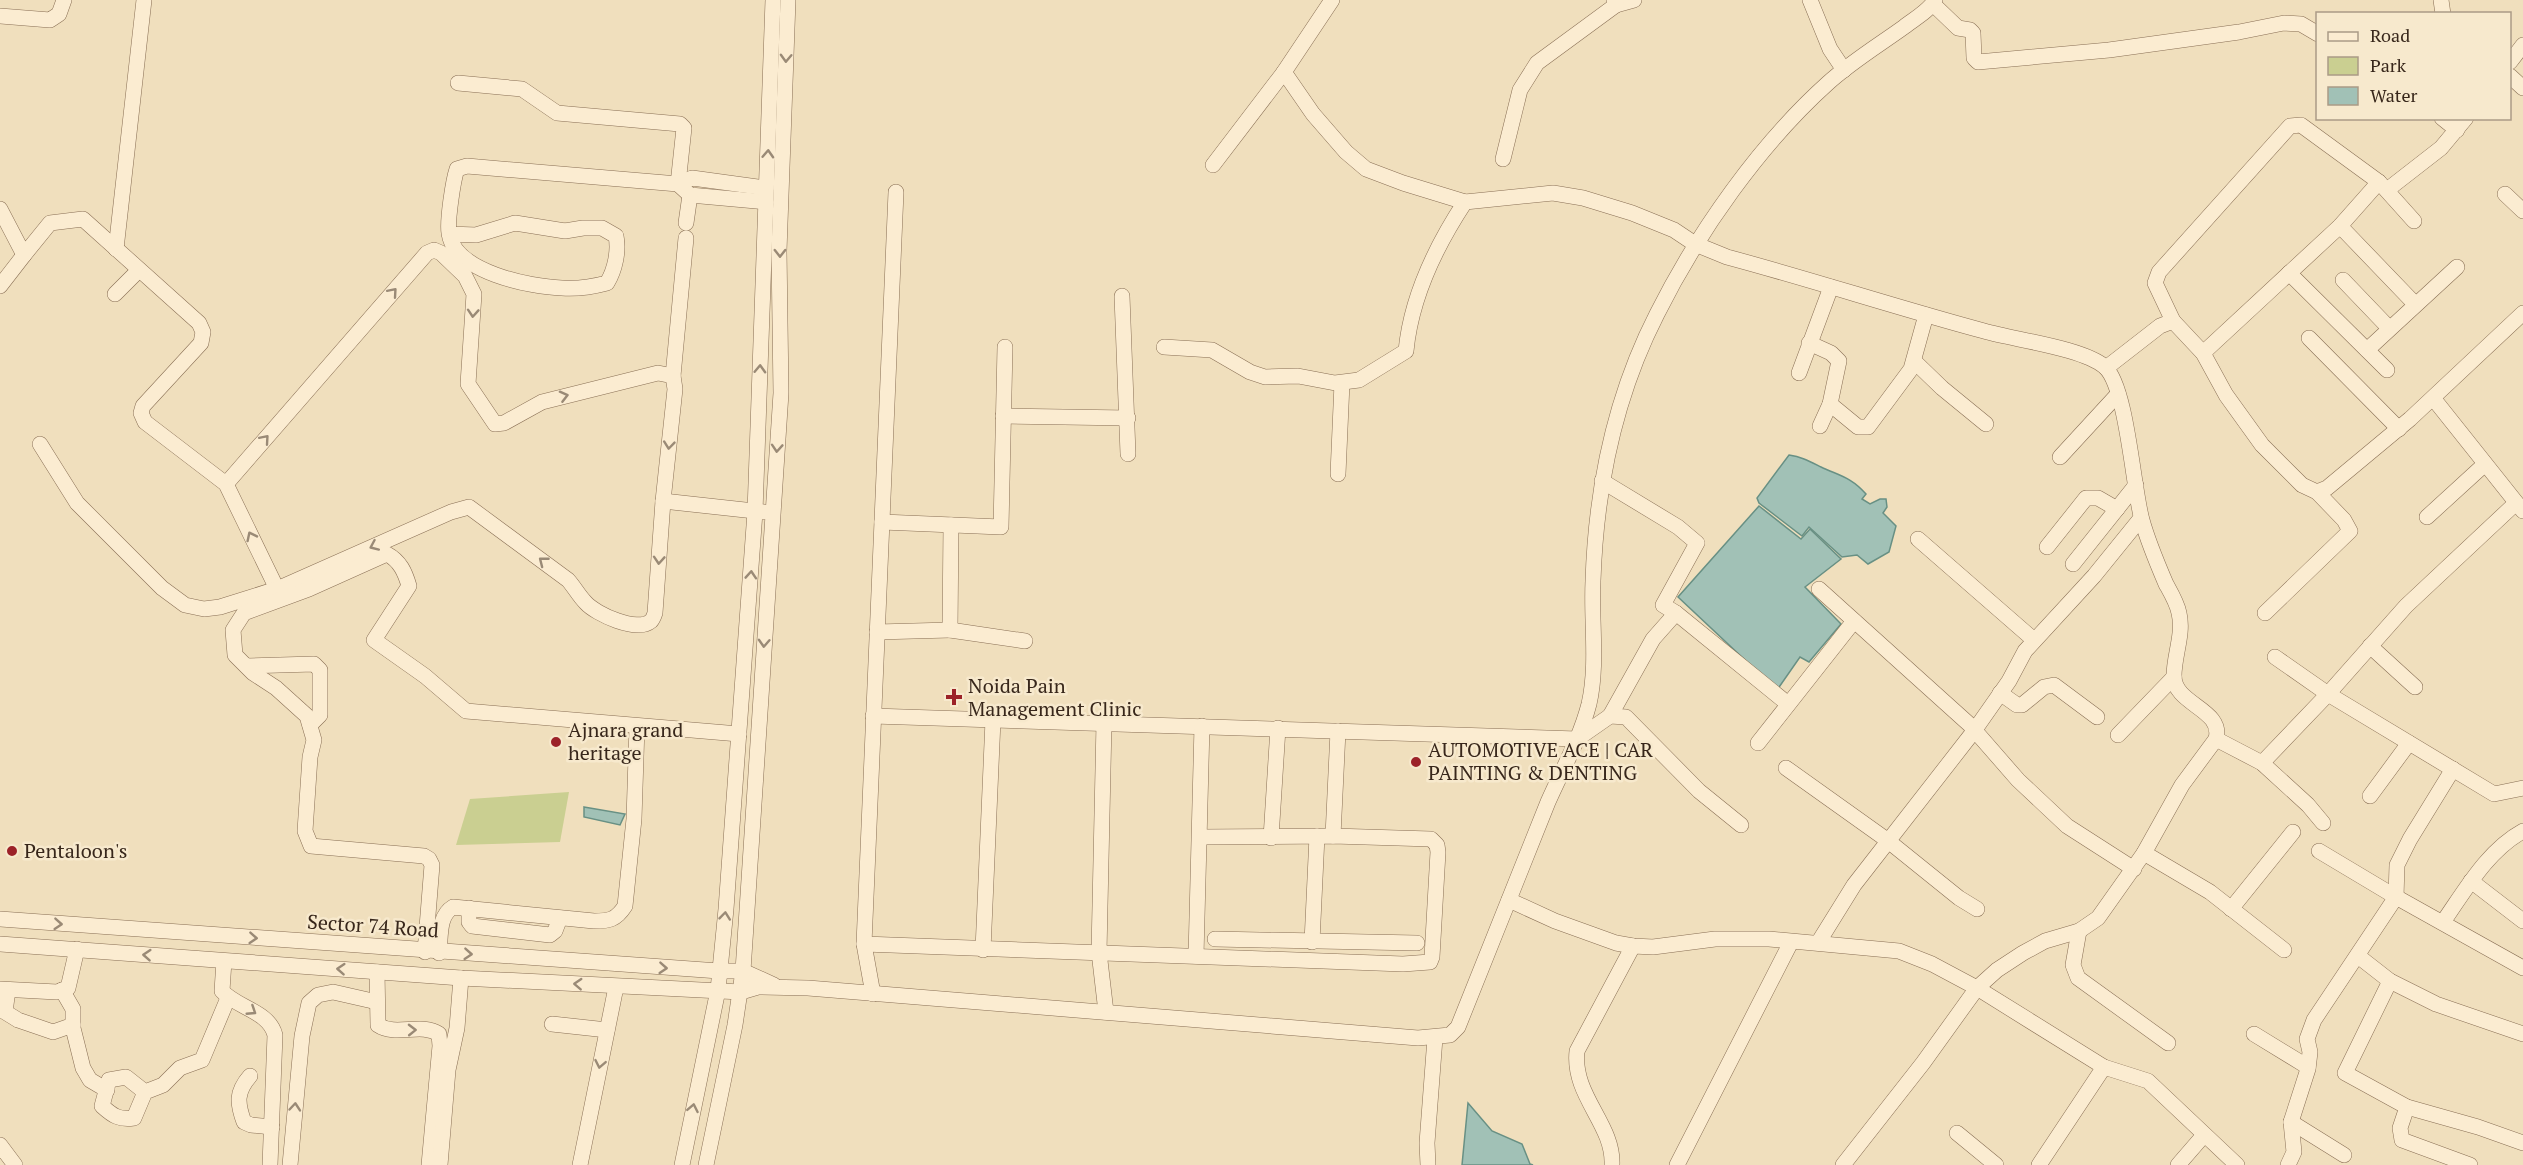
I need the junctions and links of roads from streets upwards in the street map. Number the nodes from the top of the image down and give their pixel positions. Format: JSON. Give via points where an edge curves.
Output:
{"nodes":[{"id":1,"x":64,"y":0,"type":"edge"},
{"id":2,"x":144,"y":0,"type":"edge"},
{"id":3,"x":773,"y":0,"type":"edge"},
{"id":4,"x":788,"y":0,"type":"edge"},
{"id":5,"x":1332,"y":0,"type":"edge"},
{"id":6,"x":1634,"y":0,"type":"edge"},
{"id":7,"x":1810,"y":0,"type":"edge"},
{"id":8,"x":1934,"y":2,"type":"edge"},
{"id":9,"x":1615,"y":3,"type":"edge"},
{"id":10,"x":0,"y":16,"type":"edge"},
{"id":11,"x":2316,"y":33,"type":"edge"},
{"id":12,"x":2523,"y":45,"type":"edge"},
{"id":13,"x":2511,"y":61,"type":"edge"},
{"id":14,"x":1844,"y":70,"type":"junction"},
{"id":15,"x":1284,"y":72,"type":"junction"},
{"id":16,"x":458,"y":83,"type":"dead end"},
{"id":17,"x":2461,"y":124,"type":"edge"},
{"id":18,"x":1503,"y":159,"type":"dead end"},
{"id":19,"x":1213,"y":165,"type":"dead end"},
{"id":20,"x":678,"y":184,"type":"junction"},
{"id":21,"x":2383,"y":186,"type":"junction"},
{"id":22,"x":896,"y":192,"type":"dead end"},
{"id":23,"x":2505,"y":194,"type":"dead end"},
{"id":24,"x":690,"y":195,"type":"junction"},
{"id":25,"x":766,"y":195,"type":"junction"},
{"id":26,"x":1465,"y":202,"type":"junction"},
{"id":27,"x":0,"y":209,"type":"edge"},
{"id":28,"x":2523,"y":211,"type":"edge"},
{"id":29,"x":2414,"y":221,"type":"dead end"},
{"id":30,"x":686,"y":223,"type":"dead end"},
{"id":31,"x":2340,"y":226,"type":"junction"},
{"id":32,"x":449,"y":234,"type":"junction"},
{"id":33,"x":686,"y":238,"type":"dead end"},
{"id":34,"x":1695,"y":244,"type":"junction"},
{"id":35,"x":116,"y":249,"type":"junction"},
{"id":36,"x":24,"y":255,"type":"junction"},
{"id":37,"x":2457,"y":267,"type":"dead end"},
{"id":38,"x":139,"y":270,"type":"junction"},
{"id":39,"x":2289,"y":273,"type":"junction"},
{"id":40,"x":2343,"y":280,"type":"dead end"},
{"id":41,"x":0,"y":286,"type":"edge"},
{"id":42,"x":1831,"y":287,"type":"junction"},
{"id":43,"x":115,"y":294,"type":"dead end"},
{"id":44,"x":1122,"y":296,"type":"dead end"},
{"id":45,"x":2415,"y":304,"type":"junction"},
{"id":46,"x":2523,"y":313,"type":"edge"},
{"id":47,"x":1926,"y":315,"type":"junction"},
{"id":48,"x":2173,"y":321,"type":"junction"},
{"id":49,"x":2389,"y":328,"type":"junction"},
{"id":50,"x":2309,"y":338,"type":"dead end"},
{"id":51,"x":1809,"y":344,"type":"junction"},
{"id":52,"x":1005,"y":347,"type":"dead end"},
{"id":53,"x":1164,"y":347,"type":"dead end"},
{"id":54,"x":2367,"y":350,"type":"junction"},
{"id":55,"x":2203,"y":353,"type":"junction"},
{"id":56,"x":1914,"y":361,"type":"junction"},
{"id":57,"x":2106,"y":368,"type":"junction"},
{"id":58,"x":2387,"y":370,"type":"dead end"},
{"id":59,"x":1799,"y":373,"type":"dead end"},
{"id":60,"x":673,"y":376,"type":"junction"},
{"id":61,"x":1342,"y":383,"type":"junction"},
{"id":62,"x":2118,"y":394,"type":"junction"},
{"id":63,"x":2433,"y":398,"type":"junction"},
{"id":64,"x":1830,"y":404,"type":"junction"},
{"id":65,"x":1003,"y":416,"type":"junction"},
{"id":66,"x":1128,"y":418,"type":"junction"},
{"id":67,"x":1986,"y":424,"type":"dead end"},
{"id":68,"x":1820,"y":426,"type":"dead end"},
{"id":69,"x":2399,"y":429,"type":"junction"},
{"id":70,"x":40,"y":444,"type":"dead end"},
{"id":71,"x":1128,"y":454,"type":"dead end"},
{"id":72,"x":2060,"y":458,"type":"dead end"},
{"id":73,"x":2485,"y":464,"type":"junction"},
{"id":74,"x":1338,"y":474,"type":"dead end"},
{"id":75,"x":1602,"y":481,"type":"junction"},
{"id":76,"x":226,"y":484,"type":"junction"},
{"id":77,"x":2136,"y":485,"type":"junction"},
{"id":78,"x":2317,"y":492,"type":"junction"},
{"id":79,"x":663,"y":501,"type":"junction"},
{"id":80,"x":2520,"y":507,"type":"edge"},
{"id":81,"x":2117,"y":509,"type":"junction"},
{"id":82,"x":755,"y":512,"type":"junction"},
{"id":83,"x":772,"y":513,"type":"junction"},
{"id":84,"x":2427,"y":517,"type":"dead end"},
{"id":85,"x":2141,"y":518,"type":"junction"},
{"id":86,"x":882,"y":522,"type":"junction"},
{"id":87,"x":951,"y":525,"type":"junction"},
{"id":88,"x":1918,"y":539,"type":"dead end"},
{"id":89,"x":2047,"y":547,"type":"dead end"},
{"id":90,"x":2073,"y":564,"type":"dead end"},
{"id":91,"x":276,"y":589,"type":"junction"},
{"id":92,"x":1820,"y":589,"type":"dead end"},
{"id":93,"x":1676,"y":613,"type":"junction"},
{"id":94,"x":2265,"y":613,"type":"dead end"},
{"id":95,"x":1854,"y":621,"type":"junction"},
{"id":96,"x":950,"y":630,"type":"junction"},
{"id":97,"x":877,"y":632,"type":"junction"},
{"id":98,"x":2034,"y":640,"type":"junction"},
{"id":99,"x":1025,"y":641,"type":"dead end"},
{"id":100,"x":2370,"y":646,"type":"junction"},
{"id":101,"x":2275,"y":657,"type":"dead end"},
{"id":102,"x":247,"y":666,"type":"junction"},
{"id":103,"x":2174,"y":677,"type":"junction"},
{"id":104,"x":2415,"y":687,"type":"dead end"},
{"id":105,"x":2001,"y":693,"type":"junction"},
{"id":106,"x":2328,"y":694,"type":"junction"},
{"id":107,"x":1788,"y":704,"type":"junction"},
{"id":108,"x":873,"y":716,"type":"junction"},
{"id":109,"x":1610,"y":716,"type":"junction"},
{"id":110,"x":2097,"y":717,"type":"dead end"},
{"id":111,"x":993,"y":720,"type":"junction"},
{"id":112,"x":1104,"y":723,"type":"junction"},
{"id":113,"x":310,"y":725,"type":"junction"},
{"id":114,"x":637,"y":726,"type":"junction"},
{"id":115,"x":1202,"y":726,"type":"junction"},
{"id":116,"x":1278,"y":728,"type":"junction"},
{"id":117,"x":1338,"y":730,"type":"junction"},
{"id":118,"x":1974,"y":731,"type":"junction"},
{"id":119,"x":739,"y":734,"type":"junction"},
{"id":120,"x":2118,"y":735,"type":"dead end"},
{"id":121,"x":1577,"y":739,"type":"junction"},
{"id":122,"x":2216,"y":739,"type":"junction"},
{"id":123,"x":1758,"y":743,"type":"dead end"},
{"id":124,"x":2409,"y":743,"type":"junction"},
{"id":125,"x":2262,"y":763,"type":"junction"},
{"id":126,"x":1786,"y":768,"type":"dead end"},
{"id":127,"x":2453,"y":769,"type":"junction"},
{"id":128,"x":2523,"y":788,"type":"edge"},
{"id":129,"x":2370,"y":796,"type":"dead end"},
{"id":130,"x":2323,"y":823,"type":"dead end"},
{"id":131,"x":1741,"y":825,"type":"dead end"},
{"id":132,"x":2523,"y":831,"type":"edge"},
{"id":133,"x":2293,"y":832,"type":"dead end"},
{"id":134,"x":1317,"y":836,"type":"junction"},
{"id":135,"x":1333,"y":836,"type":"junction"},
{"id":136,"x":1201,"y":837,"type":"junction"},
{"id":137,"x":1271,"y":838,"type":"junction"},
{"id":138,"x":1887,"y":840,"type":"junction"},
{"id":139,"x":2319,"y":850,"type":"dead end"},
{"id":140,"x":2144,"y":853,"type":"junction"},
{"id":141,"x":2134,"y":869,"type":"junction"},
{"id":142,"x":2471,"y":881,"type":"junction"},
{"id":143,"x":2396,"y":897,"type":"junction"},
{"id":144,"x":1509,"y":900,"type":"junction"},
{"id":145,"x":1977,"y":909,"type":"dead end"},
{"id":146,"x":2231,"y":909,"type":"junction"},
{"id":147,"x":435,"y":917,"type":"junction"},
{"id":148,"x":0,"y":920,"type":"edge"},
{"id":149,"x":2523,"y":921,"type":"edge"},
{"id":150,"x":2443,"y":922,"type":"junction"},
{"id":151,"x":2079,"y":931,"type":"junction"},
{"id":152,"x":1215,"y":939,"type":"dead end"},
{"id":153,"x":1314,"y":942,"type":"junction"},
{"id":154,"x":1791,"y":942,"type":"junction"},
{"id":155,"x":1417,"y":943,"type":"dead end"},
{"id":156,"x":1818,"y":943,"type":"junction"},
{"id":157,"x":0,"y":944,"type":"edge"},
{"id":158,"x":864,"y":945,"type":"junction"},
{"id":159,"x":1633,"y":946,"type":"junction"},
{"id":160,"x":77,"y":949,"type":"junction"},
{"id":161,"x":983,"y":950,"type":"junction"},
{"id":162,"x":2284,"y":950,"type":"dead end"},
{"id":163,"x":432,"y":952,"type":"junction"},
{"id":164,"x":1099,"y":952,"type":"junction"},
{"id":165,"x":1196,"y":956,"type":"junction"},
{"id":166,"x":2358,"y":956,"type":"junction"},
{"id":167,"x":1315,"y":960,"type":"junction"},
{"id":168,"x":224,"y":961,"type":"junction"},
{"id":169,"x":2523,"y":968,"type":"edge"},
{"id":170,"x":719,"y":971,"type":"junction"},
{"id":171,"x":743,"y":971,"type":"junction"},
{"id":172,"x":377,"y":972,"type":"junction"},
{"id":173,"x":461,"y":978,"type":"junction"},
{"id":174,"x":2390,"y":981,"type":"junction"},
{"id":175,"x":777,"y":986,"type":"junction"},
{"id":176,"x":616,"y":987,"type":"junction"},
{"id":177,"x":1977,"y":988,"type":"junction"},
{"id":178,"x":4,"y":990,"type":"edge"},
{"id":179,"x":62,"y":990,"type":"junction"},
{"id":180,"x":718,"y":990,"type":"junction"},
{"id":181,"x":741,"y":992,"type":"junction"},
{"id":182,"x":873,"y":994,"type":"junction"},
{"id":183,"x":228,"y":998,"type":"junction"},
{"id":184,"x":377,"y":1002,"type":"junction"},
{"id":185,"x":1106,"y":1012,"type":"junction"},
{"id":186,"x":552,"y":1024,"type":"dead end"},
{"id":187,"x":73,"y":1025,"type":"junction"},
{"id":188,"x":607,"y":1030,"type":"junction"},
{"id":189,"x":2254,"y":1034,"type":"dead end"},
{"id":190,"x":2523,"y":1034,"type":"edge"},
{"id":191,"x":1435,"y":1038,"type":"junction"},
{"id":192,"x":2168,"y":1043,"type":"dead end"},
{"id":193,"x":2104,"y":1067,"type":"junction"},
{"id":194,"x":2308,"y":1067,"type":"junction"},
{"id":195,"x":250,"y":1077,"type":"dead end"},
{"id":196,"x":106,"y":1090,"type":"junction"},
{"id":197,"x":145,"y":1092,"type":"junction"},
{"id":198,"x":2407,"y":1107,"type":"junction"},
{"id":199,"x":2291,"y":1122,"type":"junction"},
{"id":200,"x":272,"y":1126,"type":"junction"},
{"id":201,"x":1957,"y":1132,"type":"dead end"},
{"id":202,"x":2204,"y":1135,"type":"junction"},
{"id":203,"x":2522,"y":1139,"type":"edge"},
{"id":204,"x":0,"y":1145,"type":"edge"},
{"id":205,"x":2344,"y":1155,"type":"dead end"},
{"id":206,"x":15,"y":1165,"type":"edge"},
{"id":207,"x":270,"y":1165,"type":"edge"},
{"id":208,"x":290,"y":1165,"type":"edge"},
{"id":209,"x":429,"y":1165,"type":"edge"},
{"id":210,"x":440,"y":1165,"type":"edge"},
{"id":211,"x":580,"y":1165,"type":"edge"},
{"id":212,"x":682,"y":1165,"type":"edge"},
{"id":213,"x":706,"y":1165,"type":"edge"},
{"id":214,"x":1428,"y":1165,"type":"edge"},
{"id":215,"x":1612,"y":1165,"type":"edge"},
{"id":216,"x":1677,"y":1165,"type":"edge"},
{"id":217,"x":1843,"y":1165,"type":"edge"},
{"id":218,"x":1996,"y":1165,"type":"edge"},
{"id":219,"x":2039,"y":1165,"type":"edge"},
{"id":220,"x":2178,"y":1165,"type":"edge"},
{"id":221,"x":2237,"y":1165,"type":"edge"},
{"id":222,"x":2288,"y":1165,"type":"edge"},
{"id":223,"x":2470,"y":1165,"type":"edge"}],
"edges":[{"from":1,"to":10,"type":"street","via":[[59,14],[50,20]]},
{"from":2,"to":35,"type":"street"},
{"from":25,"to":3,"type":"street","one_way":true},
{"from":4,"to":83,"type":"street","one_way":true,"via":[[779,251],[781,393]]},
{"from":5,"to":15,"type":"street"},
{"from":6,"to":9,"type":"street"},
{"from":7,"to":14,"type":"street","via":[[1830,50]]},
{"from":8,"to":11,"type":"street","via":[[1958,28],[1970,30],[1978,62],[2109,50],[2284,23],[2301,24]]},
{"from":8,"to":14,"type":"street"},
{"from":9,"to":18,"type":"street","via":[[1536,63],[1520,90]]},
{"from":12,"to":13,"type":"street"},
{"from":14,"to":34,"type":"street","via":[[1765,150]]},
{"from":15,"to":19,"type":"street"},
{"from":15,"to":26,"type":"street","via":[[1313,114],[1366,169]]},
{"from":16,"to":20,"type":"street","via":[[522,89],[557,112],[680,124],[684,128]]},
{"from":17,"to":21,"type":"street","via":[[2441,148]]},
{"from":20,"to":24,"type":"street"},
{"from":20,"to":25,"type":"street","via":[[692,178]]},
{"from":20,"to":32,"type":"street","via":[[467,166],[457,170],[455,177]]},
{"from":21,"to":29,"type":"street"},
{"from":21,"to":31,"type":"street"},
{"from":21,"to":48,"type":"street","via":[[2301,125],[2290,126],[2159,272],[2155,283]]},
{"from":22,"to":86,"type":"street"},
{"from":23,"to":28,"type":"street"},
{"from":24,"to":25,"type":"street"},
{"from":24,"to":30,"type":"street"},
{"from":82,"to":25,"type":"street","one_way":true},
{"from":26,"to":34,"type":"street","via":[[1553,193],[1584,198],[1674,230]]},
{"from":26,"to":61,"type":"street","via":[[1443,236],[1422,286],[1408,327],[1406,351],[1373,373]]},
{"from":27,"to":36,"type":"street"},
{"from":31,"to":39,"type":"street"},
{"from":31,"to":45,"type":"street"},
{"from":32,"to":32,"type":"street","via":[[476,236],[516,224],[565,231],[592,227],[612,232],[617,243],[613,273],[607,283],[563,289],[504,279],[466,261]]},
{"from":33,"to":60,"type":"street"},
{"from":34,"to":42,"type":"street"},
{"from":34,"to":75,"type":"street","via":[[1631,371],[1613,426]]},
{"from":35,"to":36,"type":"street","via":[[83,219],[50,223]]},
{"from":35,"to":38,"type":"street"},
{"from":36,"to":41,"type":"street"},
{"from":37,"to":45,"type":"street"},
{"from":38,"to":43,"type":"street"},
{"from":38,"to":76,"type":"street","via":[[199,323],[202,332],[201,343],[143,406],[141,413],[145,422]]},
{"from":39,"to":54,"type":"street"},
{"from":39,"to":55,"type":"street"},
{"from":40,"to":49,"type":"street"},
{"from":42,"to":47,"type":"street"},
{"from":42,"to":51,"type":"street"},
{"from":44,"to":66,"type":"street"},
{"from":45,"to":49,"type":"street"},
{"from":46,"to":63,"type":"street"},
{"from":47,"to":56,"type":"street"},
{"from":47,"to":57,"type":"street","via":[[2085,356]]},
{"from":48,"to":55,"type":"street"},
{"from":48,"to":57,"type":"street","via":[[2160,326]]},
{"from":49,"to":54,"type":"street"},
{"from":50,"to":69,"type":"street"},
{"from":51,"to":59,"type":"street"},
{"from":51,"to":64,"type":"street","via":[[1831,353],[1839,362]]},
{"from":52,"to":65,"type":"street"},
{"from":53,"to":61,"type":"street","via":[[1212,350],[1264,377],[1298,376]]},
{"from":54,"to":58,"type":"street"},
{"from":55,"to":78,"type":"street","via":[[2226,395],[2262,445],[2302,485]]},
{"from":56,"to":64,"type":"street","via":[[1907,377],[1868,427],[1858,427]]},
{"from":56,"to":67,"type":"street"},
{"from":57,"to":62,"type":"street"},
{"from":76,"to":60,"type":"street","one_way":true,"via":[[427,253],[434,250],[465,276],[474,294],[468,384],[495,424],[542,402],[658,373]]},
{"from":60,"to":79,"type":"street","one_way":true,"via":[[675,389]]},
{"from":61,"to":74,"type":"street"},
{"from":62,"to":72,"type":"street"},
{"from":62,"to":77,"type":"street"},
{"from":63,"to":69,"type":"street"},
{"from":63,"to":73,"type":"street"},
{"from":64,"to":68,"type":"street"},
{"from":65,"to":66,"type":"street"},
{"from":65,"to":87,"type":"street","via":[[1001,527]]},
{"from":66,"to":71,"type":"street"},
{"from":69,"to":78,"type":"street"},
{"from":70,"to":91,"type":"street","via":[[76,502],[162,588],[185,604],[204,609],[220,607]]},
{"from":73,"to":80,"type":"street"},
{"from":73,"to":84,"type":"street"},
{"from":75,"to":93,"type":"street","via":[[1678,527],[1697,543],[1663,605]]},
{"from":75,"to":121,"type":"street","via":[[1594,559],[1591,686]]},
{"from":91,"to":76,"type":"street","one_way":true},
{"from":77,"to":81,"type":"street"},
{"from":77,"to":85,"type":"street"},
{"from":78,"to":94,"type":"street","via":[[2350,531]]},
{"from":79,"to":82,"type":"street"},
{"from":79,"to":91,"type":"street","one_way":true,"via":[[656,613],[651,621],[641,625],[605,618],[585,603],[568,580],[469,507]]},
{"from":80,"to":100,"type":"street","via":[[2454,560]]},
{"from":81,"to":89,"type":"street","via":[[2098,498],[2086,498]]},
{"from":81,"to":90,"type":"street"},
{"from":82,"to":83,"type":"street"},
{"from":119,"to":82,"type":"street","one_way":true},
{"from":83,"to":171,"type":"street","one_way":true},
{"from":85,"to":98,"type":"street"},
{"from":85,"to":103,"type":"street","via":[[2179,612],[2181,630]]},
{"from":86,"to":87,"type":"street"},
{"from":86,"to":97,"type":"street"},
{"from":87,"to":96,"type":"street"},
{"from":88,"to":98,"type":"street"},
{"from":92,"to":95,"type":"street"},
{"from":93,"to":107,"type":"street"},
{"from":93,"to":109,"type":"street","via":[[1653,639]]},
{"from":95,"to":107,"type":"street"},
{"from":95,"to":118,"type":"street"},
{"from":96,"to":97,"type":"street"},
{"from":96,"to":99,"type":"street"},
{"from":97,"to":108,"type":"street"},
{"from":98,"to":105,"type":"street"},
{"from":100,"to":104,"type":"street"},
{"from":100,"to":106,"type":"street"},
{"from":101,"to":106,"type":"street"},
{"from":102,"to":113,"type":"street","via":[[307,716]]},
{"from":102,"to":113,"type":"street","via":[[314,664],[320,670],[320,715]]},
{"from":102,"to":114,"type":"street","via":[[236,655],[233,630],[244,614],[387,554],[406,573],[409,586],[374,640],[466,711]]},
{"from":103,"to":120,"type":"street"},
{"from":103,"to":122,"type":"street","via":[[2185,696],[2215,722]]},
{"from":105,"to":110,"type":"street","via":[[2022,705],[2044,687],[2054,685]]},
{"from":105,"to":118,"type":"street"},
{"from":106,"to":124,"type":"street"},
{"from":106,"to":125,"type":"street"},
{"from":107,"to":123,"type":"street"},
{"from":108,"to":111,"type":"street"},
{"from":108,"to":158,"type":"street"},
{"from":109,"to":121,"type":"street"},
{"from":109,"to":131,"type":"street","via":[[1626,717],[1699,791]]},
{"from":111,"to":112,"type":"street"},
{"from":111,"to":161,"type":"street"},
{"from":112,"to":115,"type":"street"},
{"from":112,"to":164,"type":"street"},
{"from":113,"to":147,"type":"street","via":[[314,740],[305,831],[308,842],[311,846],[428,858],[432,865]]},
{"from":114,"to":119,"type":"street"},
{"from":114,"to":147,"type":"street","via":[[634,819],[625,906],[619,915],[611,921],[560,918],[550,935],[472,926],[469,908],[453,907]]},
{"from":115,"to":116,"type":"street"},
{"from":115,"to":136,"type":"street"},
{"from":116,"to":117,"type":"street"},
{"from":116,"to":137,"type":"street"},
{"from":117,"to":121,"type":"street"},
{"from":117,"to":135,"type":"street"},
{"from":118,"to":138,"type":"street"},
{"from":118,"to":141,"type":"street","via":[[2067,826]]},
{"from":170,"to":119,"type":"street","one_way":true},
{"from":121,"to":144,"type":"street"},
{"from":122,"to":125,"type":"street"},
{"from":122,"to":140,"type":"street","via":[[2182,784]]},
{"from":124,"to":127,"type":"street"},
{"from":124,"to":129,"type":"street"},
{"from":125,"to":130,"type":"street"},
{"from":126,"to":138,"type":"street"},
{"from":127,"to":128,"type":"street","via":[[2494,794]]},
{"from":127,"to":143,"type":"street","via":[[2397,865]]},
{"from":132,"to":142,"type":"street","via":[[2498,849]]},
{"from":133,"to":146,"type":"street"},
{"from":134,"to":135,"type":"street"},
{"from":134,"to":137,"type":"street"},
{"from":134,"to":153,"type":"street"},
{"from":135,"to":167,"type":"street","via":[[1424,838],[1437,845],[1433,949],[1430,962],[1422,964]]},
{"from":136,"to":137,"type":"street"},
{"from":136,"to":165,"type":"street"},
{"from":138,"to":145,"type":"street"},
{"from":138,"to":156,"type":"street"},
{"from":139,"to":143,"type":"street"},
{"from":140,"to":141,"type":"street"},
{"from":140,"to":146,"type":"street"},
{"from":141,"to":151,"type":"street","via":[[2098,918]]},
{"from":142,"to":149,"type":"street"},
{"from":142,"to":150,"type":"street"},
{"from":143,"to":150,"type":"street"},
{"from":143,"to":166,"type":"street"},
{"from":144,"to":159,"type":"street","via":[[1616,943]]},
{"from":144,"to":191,"type":"street","via":[[1458,1027],[1450,1035]]},
{"from":146,"to":162,"type":"street"},
{"from":147,"to":163,"type":"street"},
{"from":148,"to":163,"type":"street","name":"Sector 74 Road","one_way":true},
{"from":150,"to":169,"type":"street"},
{"from":151,"to":177,"type":"street","via":[[2045,941],[2023,953]]},
{"from":151,"to":192,"type":"street","via":[[2073,965],[2078,978]]},
{"from":152,"to":153,"type":"street"},
{"from":153,"to":155,"type":"street"},
{"from":153,"to":167,"type":"street"},
{"from":154,"to":156,"type":"street"},
{"from":154,"to":159,"type":"street","via":[[1715,939]]},
{"from":154,"to":216,"type":"street"},
{"from":156,"to":177,"type":"street","via":[[1899,951]]},
{"from":157,"to":160,"type":"street"},
{"from":158,"to":161,"type":"street"},
{"from":158,"to":182,"type":"street"},
{"from":159,"to":215,"type":"street","via":[[1577,1051],[1575,1068],[1608,1140]]},
{"from":168,"to":160,"type":"street","one_way":true},
{"from":160,"to":179,"type":"street","via":[[71,981]]},
{"from":161,"to":164,"type":"street"},
{"from":163,"to":170,"type":"street","name":"Sector 74 Road","one_way":true},
{"from":164,"to":165,"type":"street"},
{"from":164,"to":185,"type":"street"},
{"from":165,"to":167,"type":"street"},
{"from":166,"to":174,"type":"street"},
{"from":166,"to":194,"type":"street","via":[[2314,1020],[2307,1039]]},
{"from":172,"to":168,"type":"street","one_way":true},
{"from":168,"to":183,"type":"street","via":[[221,985]]},
{"from":170,"to":171,"type":"street","name":"Sector 74 Road"},
{"from":170,"to":180,"type":"street"},
{"from":171,"to":175,"type":"street"},
{"from":171,"to":181,"type":"street"},
{"from":172,"to":173,"type":"street"},
{"from":172,"to":184,"type":"street"},
{"from":176,"to":173,"type":"street","one_way":true},
{"from":173,"to":210,"type":"street"},
{"from":174,"to":190,"type":"street","via":[[2436,1004]]},
{"from":174,"to":198,"type":"street","via":[[2345,1073]]},
{"from":175,"to":181,"type":"street"},
{"from":175,"to":182,"type":"street"},
{"from":176,"to":180,"type":"street"},
{"from":176,"to":188,"type":"street"},
{"from":177,"to":193,"type":"street"},
{"from":177,"to":217,"type":"street"},
{"from":178,"to":179,"type":"street"},
{"from":178,"to":187,"type":"street","via":[[5,1012],[18,1020],[53,1032]]},
{"from":179,"to":187,"type":"street","via":[[73,1009]]},
{"from":180,"to":181,"type":"street"},
{"from":212,"to":180,"type":"street","one_way":true},
{"from":181,"to":213,"type":"street"},
{"from":182,"to":185,"type":"street"},
{"from":183,"to":197,"type":"street","via":[[202,1060],[180,1068],[163,1085]]},
{"from":183,"to":200,"type":"street","one_way":true,"via":[[272,1027]]},
{"from":208,"to":184,"type":"street","one_way":true,"via":[[302,1036],[309,1003],[318,995],[333,992]]},
{"from":184,"to":209,"type":"street","one_way":true,"via":[[378,1024],[387,1030],[432,1029],[439,1034]]},
{"from":185,"to":191,"type":"street"},
{"from":186,"to":188,"type":"street"},
{"from":187,"to":196,"type":"street","via":[[83,1068],[90,1080]]},
{"from":188,"to":211,"type":"street","one_way":true},
{"from":189,"to":194,"type":"street"},
{"from":191,"to":214,"type":"street"},
{"from":193,"to":202,"type":"street","via":[[2137,1075],[2156,1086]]},
{"from":193,"to":219,"type":"street"},
{"from":194,"to":199,"type":"street"},
{"from":195,"to":200,"type":"street","via":[[240,1087],[244,1122]]},
{"from":196,"to":197,"type":"street","via":[[109,1080],[126,1077]]},
{"from":196,"to":197,"type":"street","via":[[102,1106],[125,1120],[134,1118]]},
{"from":198,"to":203,"type":"street"},
{"from":198,"to":223,"type":"street","via":[[2400,1128],[2402,1140]]},
{"from":199,"to":205,"type":"street"},
{"from":199,"to":222,"type":"street","via":[[2294,1152]]},
{"from":200,"to":207,"type":"street"},
{"from":201,"to":218,"type":"street"},
{"from":202,"to":220,"type":"street"},
{"from":202,"to":221,"type":"street"},
{"from":204,"to":206,"type":"street"}]}
